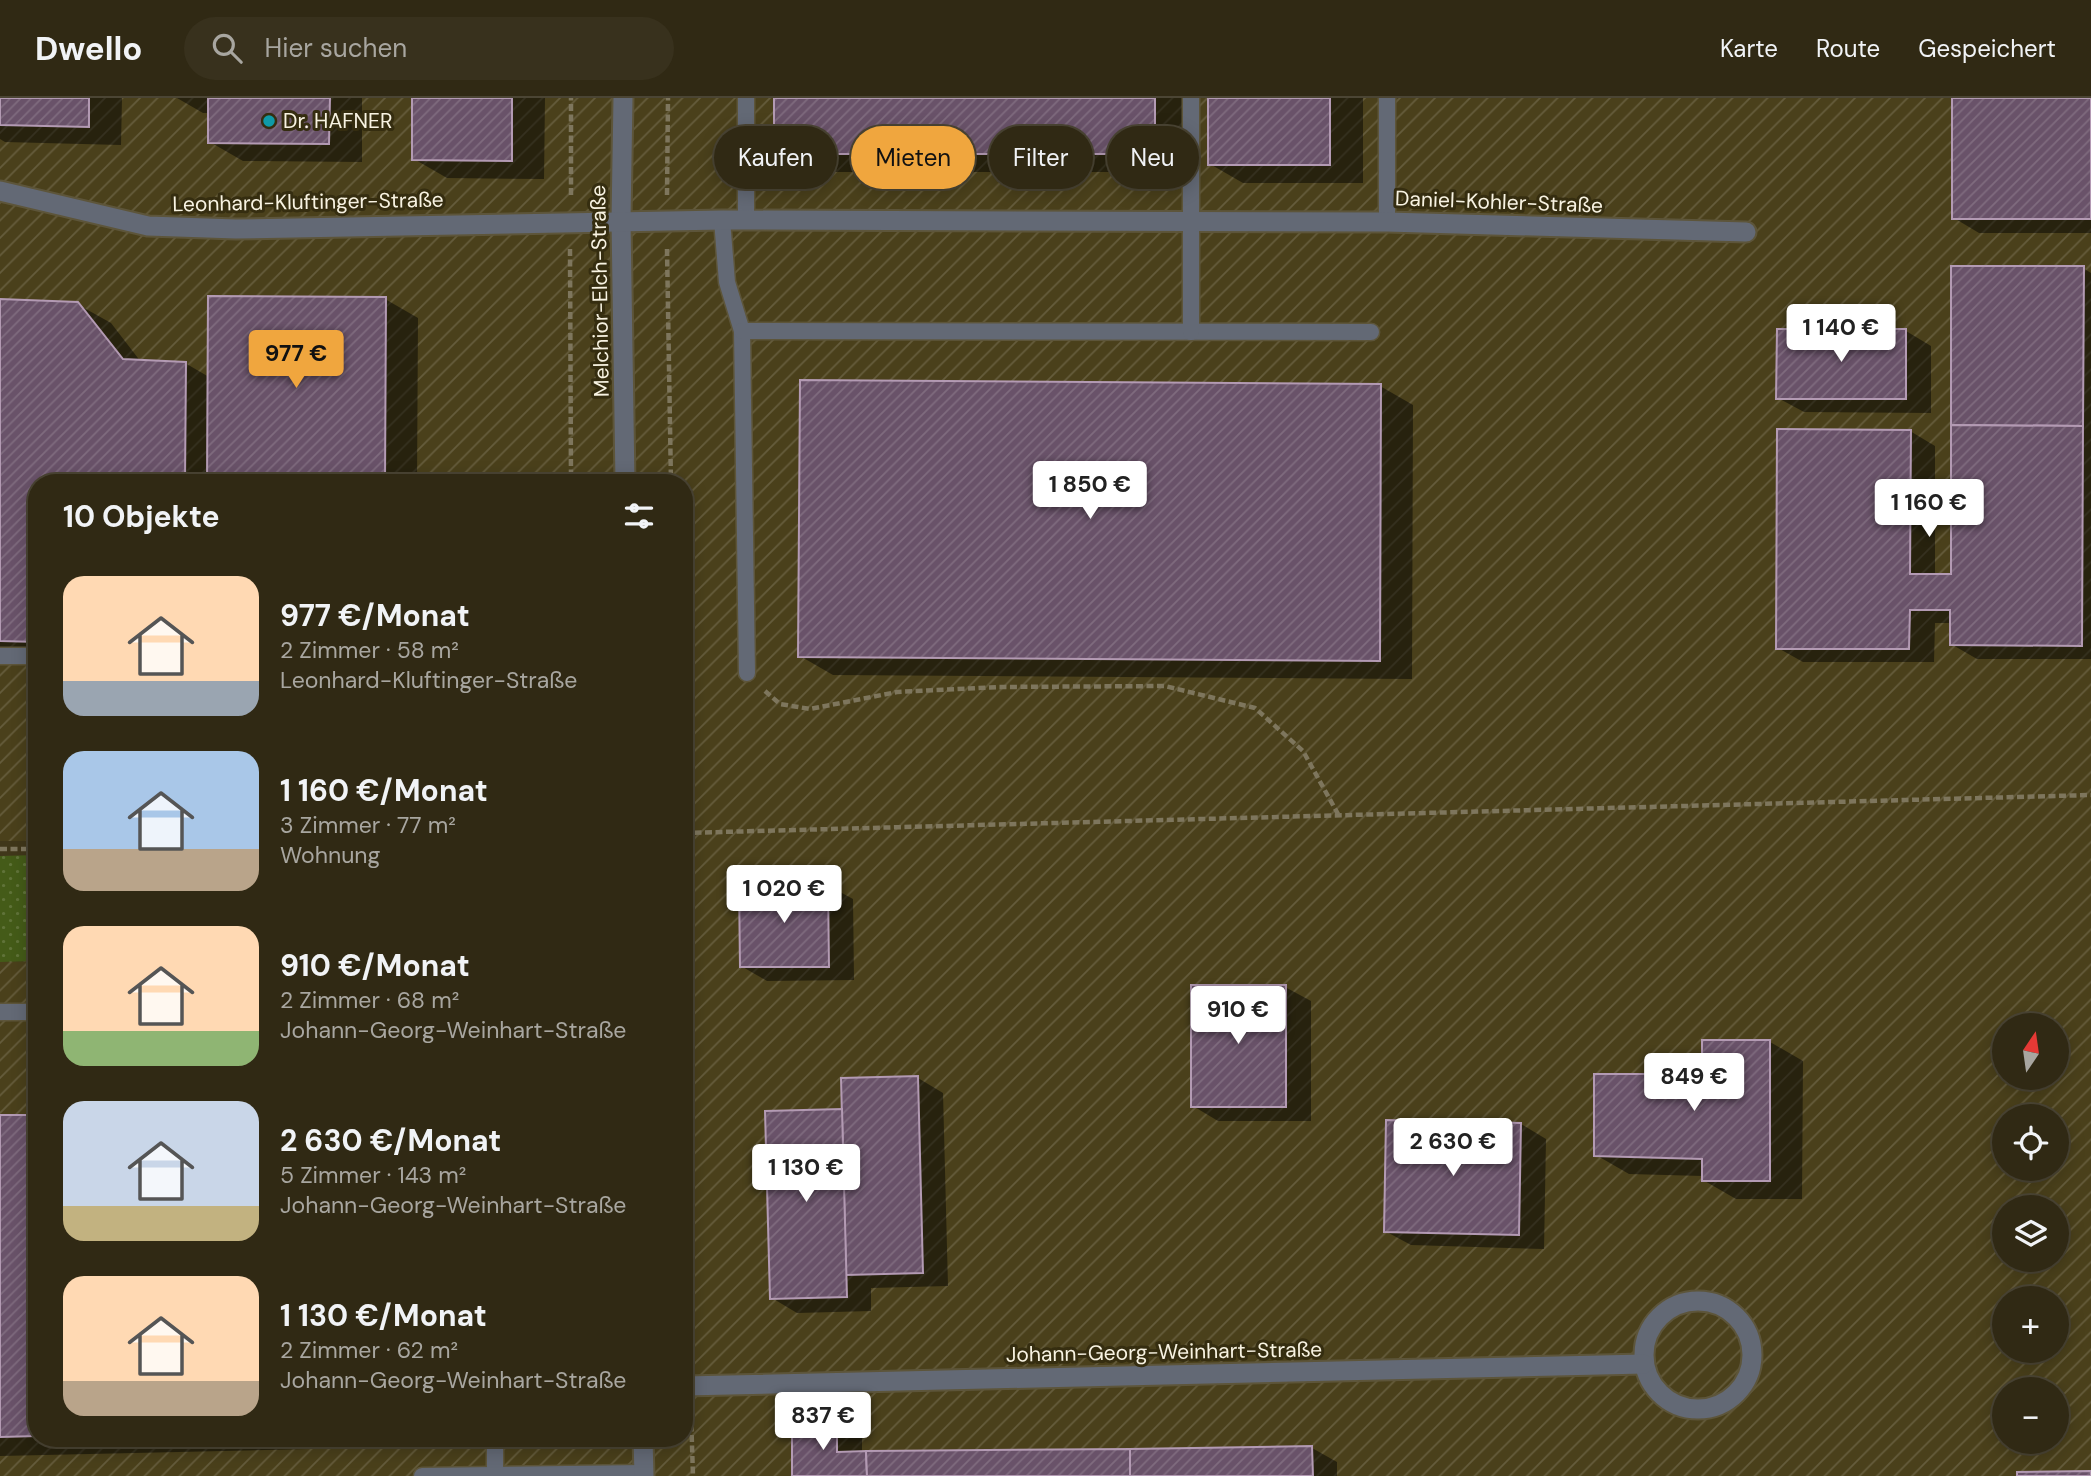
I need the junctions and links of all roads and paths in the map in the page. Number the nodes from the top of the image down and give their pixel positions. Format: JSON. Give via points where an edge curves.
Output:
{"nodes":[{"id":1,"x":571,"y":98,"type":"edge"},
{"id":2,"x":623,"y":98,"type":"edge"},
{"id":3,"x":668,"y":98,"type":"edge"},
{"id":4,"x":746,"y":98,"type":"edge"},
{"id":5,"x":1191,"y":98,"type":"edge"},
{"id":6,"x":1387,"y":98,"type":"edge"},
{"id":7,"x":0,"y":191,"type":"edge"},
{"id":8,"x":621,"y":220,"type":"junction"},
{"id":9,"x":667,"y":220,"type":"junction"},
{"id":10,"x":722,"y":220,"type":"junction"},
{"id":11,"x":746,"y":220,"type":"junction"},
{"id":12,"x":570,"y":221,"type":"junction"},
{"id":13,"x":1191,"y":222,"type":"junction"},
{"id":14,"x":1387,"y":222,"type":"junction"},
{"id":15,"x":1746,"y":232,"type":"dead end"},
{"id":16,"x":742,"y":331,"type":"junction"},
{"id":17,"x":1191,"y":332,"type":"junction"},
{"id":18,"x":1371,"y":332,"type":"dead end"},
{"id":19,"x":571,"y":474,"type":"edge"},
{"id":20,"x":625,"y":474,"type":"edge"},
{"id":21,"x":671,"y":474,"type":"edge"},
{"id":22,"x":0,"y":656,"type":"edge"},
{"id":23,"x":28,"y":656,"type":"edge"},
{"id":24,"x":747,"y":673,"type":"joint"},
{"id":25,"x":2091,"y":795,"type":"edge"},
{"id":26,"x":1338,"y":814,"type":"junction"},
{"id":27,"x":693,"y":833,"type":"edge"},
{"id":28,"x":0,"y":849,"type":"edge"},
{"id":29,"x":28,"y":849,"type":"edge"},
{"id":30,"x":0,"y":1012,"type":"edge"},
{"id":31,"x":28,"y":1012,"type":"edge"},
{"id":32,"x":1644,"y":1364,"type":"junction"},
{"id":33,"x":693,"y":1386,"type":"edge"},
{"id":34,"x":495,"y":1447,"type":"edge"},
{"id":35,"x":643,"y":1447,"type":"edge"},
{"id":36,"x":690,"y":1447,"type":"edge"},
{"id":37,"x":644,"y":1474,"type":"edge"},
{"id":38,"x":495,"y":1475,"type":"edge"},
{"id":39,"x":422,"y":1476,"type":"edge"},
{"id":40,"x":692,"y":1476,"type":"edge"}],
"edges":[{"from":1,"to":12,"type":"path"},
{"from":2,"to":8,"type":"street","name":"Melchior-Elch-Straße"},
{"from":3,"to":9,"type":"path"},
{"from":4,"to":11,"type":"lane"},
{"from":5,"to":13,"type":"lane"},
{"from":6,"to":14,"type":"lane"},
{"from":7,"to":12,"type":"street","name":"Leonhard-Kluftinger-Straße","via":[[148,226],[236,229]]},
{"from":8,"to":9,"type":"street","name":"Daniel-Kohler-Straße"},
{"from":8,"to":12,"type":"street","name":"Leonhard-Kluftinger-Straße"},
{"from":8,"to":20,"type":"street","name":"Melchior-Elch-Straße"},
{"from":9,"to":10,"type":"street","name":"Daniel-Kohler-Straße"},
{"from":9,"to":21,"type":"path"},
{"from":10,"to":11,"type":"street","name":"Daniel-Kohler-Straße"},
{"from":10,"to":16,"type":"lane","via":[[727,282]]},
{"from":11,"to":13,"type":"street","name":"Daniel-Kohler-Straße"},
{"from":12,"to":19,"type":"path"},
{"from":13,"to":14,"type":"street","name":"Daniel-Kohler-Straße"},
{"from":13,"to":17,"type":"lane"},
{"from":14,"to":15,"type":"street","name":"Daniel-Kohler-Straße"},
{"from":16,"to":17,"type":"lane"},
{"from":16,"to":24,"type":"lane"},
{"from":17,"to":18,"type":"lane"},
{"from":22,"to":23,"type":"lane"},
{"from":24,"to":26,"type":"path","via":[[780,704],[810,709],[897,692],[1164,686],[1255,708],[1303,751]]},
{"from":25,"to":26,"type":"path"},
{"from":26,"to":27,"type":"path"},
{"from":28,"to":29,"type":"path"},
{"from":30,"to":31,"type":"lane"},
{"from":32,"to":32,"type":"street","via":[[1651,1328],[1679,1304],[1697,1300],[1732,1312],[1751,1342],[1752,1359],[1744,1383],[1726,1402],[1709,1408],[1675,1404],[1650,1381]]},
{"from":32,"to":33,"type":"street","name":"Johann-Georg-Weinhart-Straße"},
{"from":34,"to":38,"type":"lane"},
{"from":35,"to":37,"type":"street"},
{"from":36,"to":40,"type":"path"},
{"from":37,"to":38,"type":"lane"},
{"from":38,"to":39,"type":"lane"}]}
